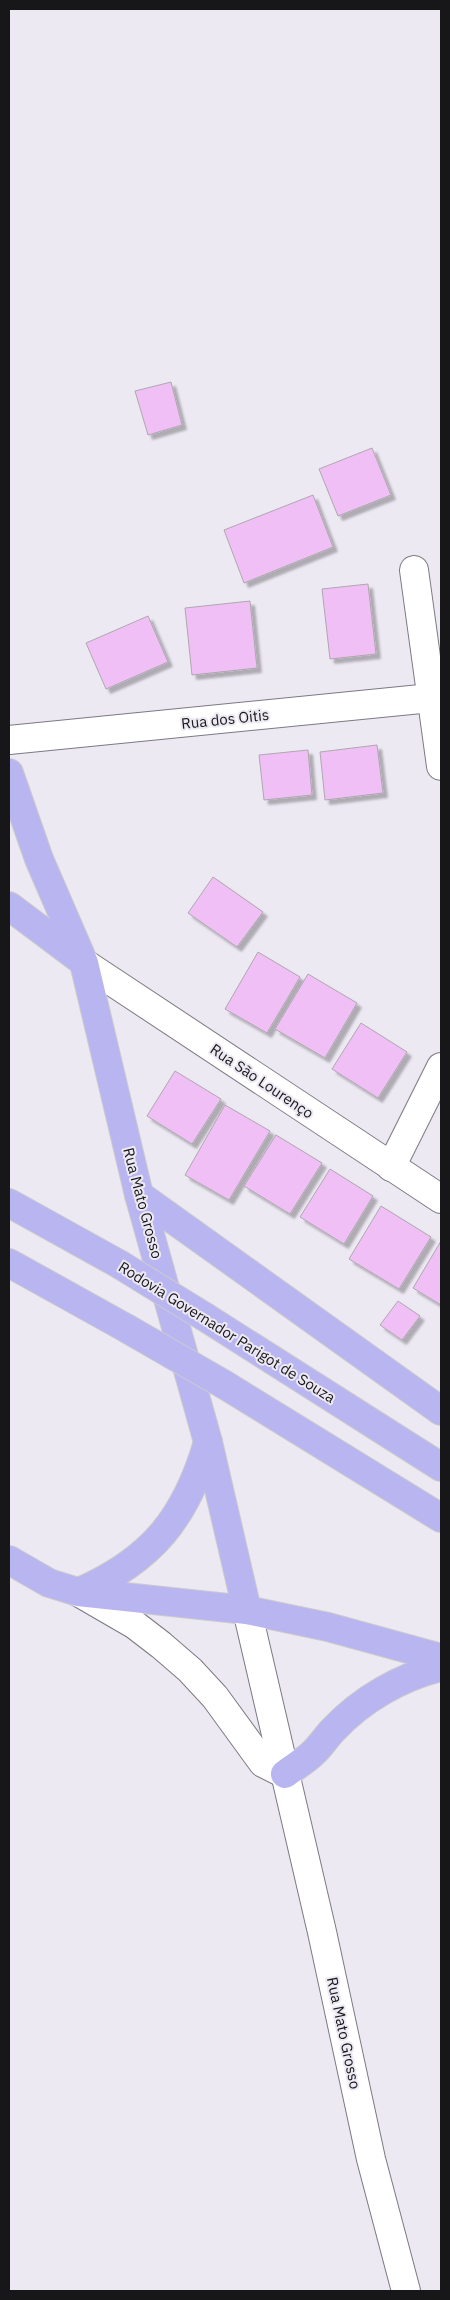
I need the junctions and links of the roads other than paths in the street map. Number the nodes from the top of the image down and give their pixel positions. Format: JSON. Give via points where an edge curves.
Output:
{"nodes":[{"id":1,"x":414,"y":570,"type":"dead end"},
{"id":2,"x":437,"y":698,"type":"edge"},
{"id":3,"x":9,"y":740,"type":"edge"},
{"id":4,"x":441,"y":766,"type":"edge"},
{"id":5,"x":9,"y":773,"type":"edge"},
{"id":6,"x":9,"y":906,"type":"edge"},
{"id":7,"x":84,"y":963,"type":"junction"},
{"id":8,"x":441,"y":1068,"type":"edge"},
{"id":9,"x":391,"y":1167,"type":"junction"},
{"id":10,"x":139,"y":1195,"type":"junction"},
{"id":11,"x":441,"y":1199,"type":"edge"},
{"id":12,"x":9,"y":1203,"type":"edge"},
{"id":13,"x":9,"y":1264,"type":"edge"},
{"id":14,"x":441,"y":1411,"type":"edge"},
{"id":15,"x":208,"y":1442,"type":"junction"},
{"id":16,"x":441,"y":1467,"type":"edge"},
{"id":17,"x":441,"y":1518,"type":"edge"},
{"id":18,"x":9,"y":1560,"type":"edge"},
{"id":19,"x":78,"y":1592,"type":"junction"},
{"id":20,"x":247,"y":1610,"type":"junction"},
{"id":21,"x":441,"y":1658,"type":"edge"},
{"id":22,"x":441,"y":1667,"type":"edge"},
{"id":23,"x":285,"y":1774,"type":"junction"},
{"id":24,"x":406,"y":2291,"type":"edge"}],
"edges":[{"from":1,"to":2,"type":"street"},
{"from":2,"to":3,"type":"street","name":"Rua dos Oitis"},
{"from":2,"to":4,"type":"street"},
{"from":5,"to":7,"type":"main road","name":"Rua Mato Grosso","via":[[39,859]]},
{"from":6,"to":7,"type":"main road"},
{"from":7,"to":9,"type":"street","name":"Rua São Lourenço"},
{"from":7,"to":10,"type":"main road","name":"Rua Mato Grosso"},
{"from":8,"to":9,"type":"street"},
{"from":9,"to":11,"type":"street","name":"Rua São Lourenço"},
{"from":10,"to":14,"type":"main road"},
{"from":10,"to":15,"type":"main road","name":"Rua Mato Grosso"},
{"from":12,"to":16,"type":"main road","name":"Rodovia Governador Parigot de Souza","bridge":true,"via":[[119,1264]]},
{"from":13,"to":17,"type":"main road","bridge":true,"via":[[225,1385]]},
{"from":15,"to":19,"type":"main road","via":[[186,1502],[168,1528],[146,1552],[125,1568]]},
{"from":15,"to":20,"type":"main road","name":"Rua Mato Grosso"},
{"from":18,"to":19,"type":"main road","via":[[49,1582]]},
{"from":19,"to":20,"type":"main road"},
{"from":19,"to":23,"type":"street","via":[[162,1644],[215,1697],[263,1763]]},
{"from":20,"to":21,"type":"main road","via":[[328,1627]]},
{"from":20,"to":23,"type":"street","name":"Rua Mato Grosso"},
{"from":22,"to":23,"type":"main road","via":[[404,1679],[380,1692]]},
{"from":23,"to":24,"type":"street","name":"Rua Mato Grosso","via":[[371,2159]]}]}
